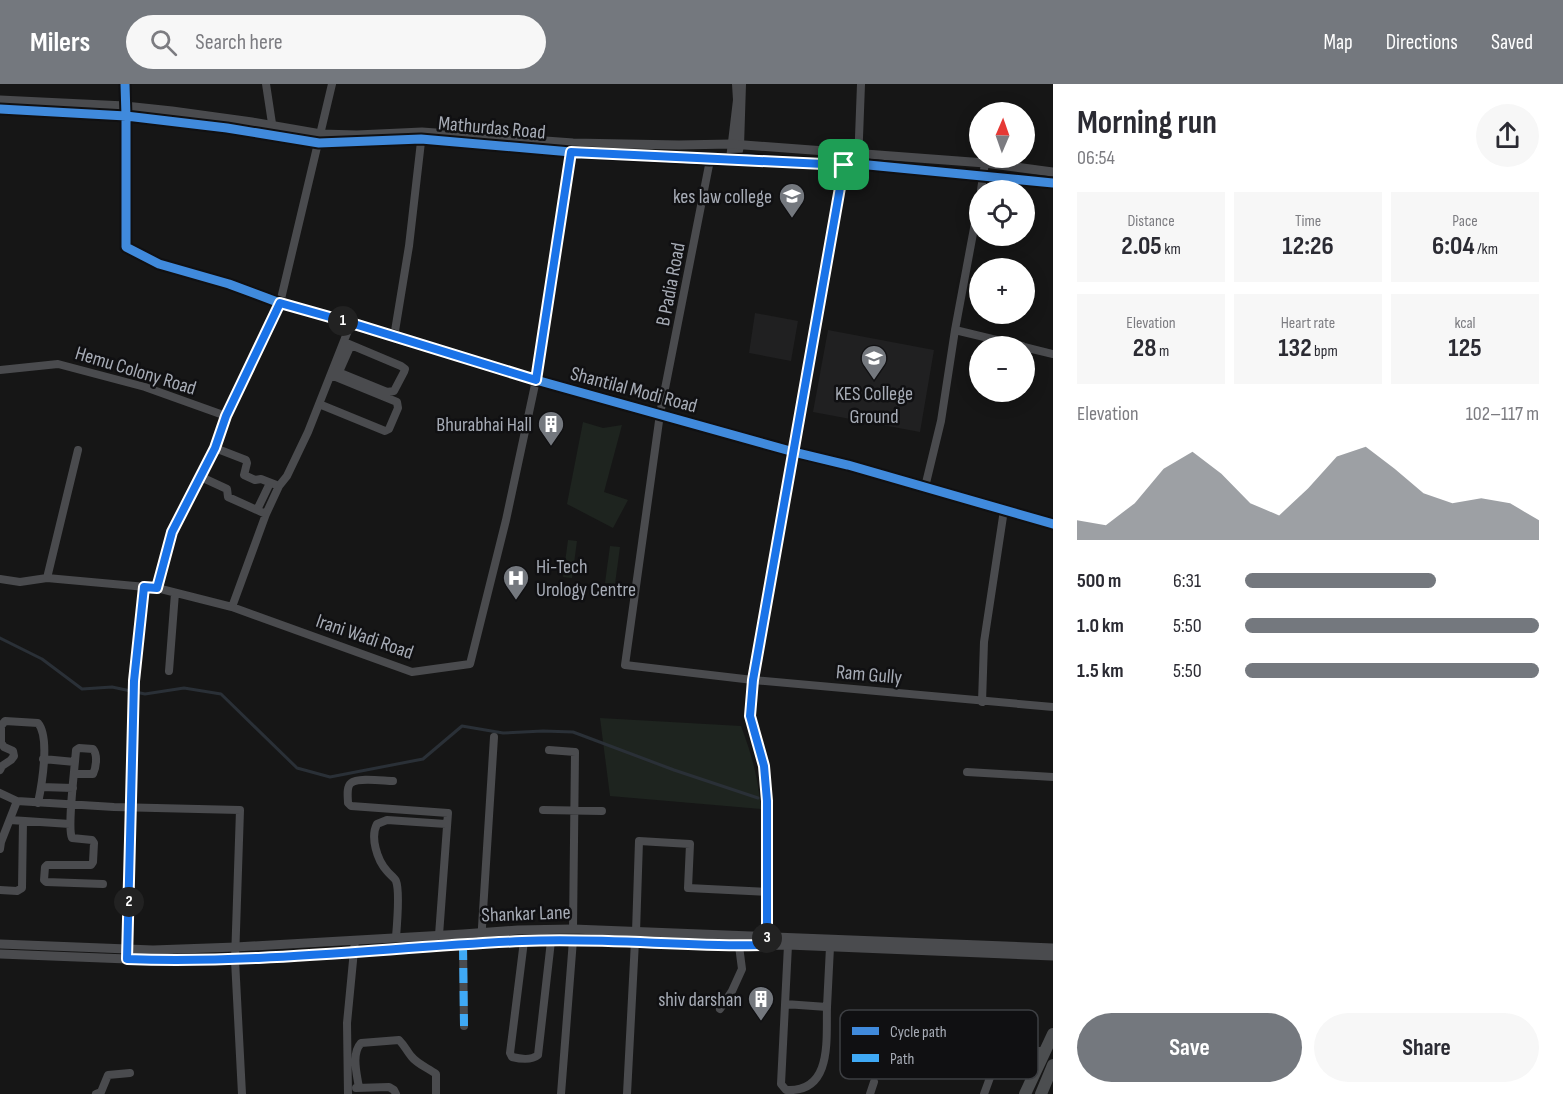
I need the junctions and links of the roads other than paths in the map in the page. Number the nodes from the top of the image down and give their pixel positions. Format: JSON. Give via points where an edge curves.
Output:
{"nodes":[{"id":1,"x":125,"y":84,"type":"edge"},
{"id":2,"x":266,"y":84,"type":"edge"},
{"id":3,"x":332,"y":84,"type":"edge"},
{"id":4,"x":736,"y":84,"type":"edge"},
{"id":5,"x":742,"y":84,"type":"edge"},
{"id":6,"x":861,"y":84,"type":"edge"},
{"id":7,"x":0,"y":100,"type":"edge"},
{"id":8,"x":125,"y":106,"type":"junction"},
{"id":9,"x":0,"y":109,"type":"edge"},
{"id":10,"x":126,"y":116,"type":"junction"},
{"id":11,"x":273,"y":130,"type":"junction"},
{"id":12,"x":422,"y":135,"type":"junction"},
{"id":13,"x":320,"y":138,"type":"junction"},
{"id":14,"x":736,"y":145,"type":"junction"},
{"id":15,"x":572,"y":147,"type":"junction"},
{"id":16,"x":858,"y":153,"type":"junction"},
{"id":17,"x":734,"y":159,"type":"junction"},
{"id":18,"x":710,"y":160,"type":"junction"},
{"id":19,"x":969,"y":162,"type":"edge"},
{"id":20,"x":858,"y":164,"type":"junction"},
{"id":21,"x":844,"y":165,"type":"junction"},
{"id":22,"x":984,"y":168,"type":"edge"},
{"id":23,"x":1023,"y":168,"type":"edge"},
{"id":24,"x":1053,"y":172,"type":"edge"},
{"id":25,"x":983,"y":176,"type":"junction"},
{"id":26,"x":982,"y":180,"type":"edge"},
{"id":27,"x":1053,"y":183,"type":"edge"},
{"id":28,"x":971,"y":246,"type":"edge"},
{"id":29,"x":280,"y":303,"type":"junction"},
{"id":30,"x":351,"y":323,"type":"junction"},
{"id":31,"x":955,"y":330,"type":"junction"},
{"id":32,"x":979,"y":336,"type":"edge"},
{"id":33,"x":394,"y":337,"type":"junction"},
{"id":34,"x":347,"y":344,"type":"junction"},
{"id":35,"x":1035,"y":350,"type":"edge"},
{"id":36,"x":1053,"y":354,"type":"edge"},
{"id":37,"x":0,"y":370,"type":"edge"},
{"id":38,"x":334,"y":374,"type":"junction"},
{"id":39,"x":536,"y":380,"type":"junction"},
{"id":40,"x":321,"y":405,"type":"junction"},
{"id":41,"x":660,"y":414,"type":"junction"},
{"id":42,"x":226,"y":416,"type":"junction"},
{"id":43,"x":215,"y":448,"type":"junction"},
{"id":44,"x":78,"y":450,"type":"dead end"},
{"id":45,"x":794,"y":452,"type":"junction"},
{"id":46,"x":201,"y":477,"type":"junction"},
{"id":47,"x":270,"y":483,"type":"junction"},
{"id":48,"x":279,"y":486,"type":"junction"},
{"id":49,"x":925,"y":487,"type":"junction"},
{"id":50,"x":257,"y":510,"type":"junction"},
{"id":51,"x":1004,"y":510,"type":"junction"},
{"id":52,"x":266,"y":514,"type":"junction"},
{"id":53,"x":1053,"y":524,"type":"edge"},
{"id":54,"x":47,"y":578,"type":"junction"},
{"id":55,"x":0,"y":579,"type":"edge"},
{"id":56,"x":144,"y":587,"type":"junction"},
{"id":57,"x":157,"y":588,"type":"junction"},
{"id":58,"x":175,"y":593,"type":"junction"},
{"id":59,"x":232,"y":607,"type":"junction"},
{"id":60,"x":169,"y":671,"type":"dead end"},
{"id":61,"x":753,"y":680,"type":"junction"},
{"id":62,"x":982,"y":702,"type":"junction"},
{"id":63,"x":1053,"y":707,"type":"edge"},
{"id":64,"x":494,"y":737,"type":"dead end"},
{"id":65,"x":549,"y":750,"type":"dead end"},
{"id":66,"x":43,"y":759,"type":"junction"},
{"id":67,"x":75,"y":762,"type":"junction"},
{"id":68,"x":0,"y":770,"type":"edge"},
{"id":69,"x":967,"y":772,"type":"dead end"},
{"id":70,"x":74,"y":774,"type":"junction"},
{"id":71,"x":1053,"y":777,"type":"edge"},
{"id":72,"x":393,"y":781,"type":"dead end"},
{"id":73,"x":41,"y":787,"type":"junction"},
{"id":74,"x":73,"y":788,"type":"junction"},
{"id":75,"x":0,"y":793,"type":"edge"},
{"id":76,"x":17,"y":801,"type":"junction"},
{"id":77,"x":38,"y":802,"type":"junction"},
{"id":78,"x":72,"y":804,"type":"junction"},
{"id":79,"x":131,"y":807,"type":"junction"},
{"id":80,"x":543,"y":810,"type":"dead end"},
{"id":81,"x":573,"y":811,"type":"junction"},
{"id":82,"x":602,"y":811,"type":"dead end"},
{"id":83,"x":10,"y":819,"type":"junction"},
{"id":84,"x":23,"y":821,"type":"junction"},
{"id":85,"x":70,"y":824,"type":"junction"},
{"id":86,"x":446,"y":824,"type":"junction"},
{"id":87,"x":0,"y":849,"type":"edge"},
{"id":88,"x":103,"y":884,"type":"dead end"},
{"id":89,"x":0,"y":890,"type":"edge"},
{"id":90,"x":767,"y":892,"type":"junction"},
{"id":91,"x":573,"y":929,"type":"junction"},
{"id":92,"x":481,"y":931,"type":"junction"},
{"id":93,"x":439,"y":935,"type":"junction"},
{"id":94,"x":636,"y":936,"type":"junction"},
{"id":95,"x":396,"y":937,"type":"junction"},
{"id":96,"x":355,"y":940,"type":"junction"},
{"id":97,"x":573,"y":940,"type":"junction"},
{"id":98,"x":524,"y":941,"type":"junction"},
{"id":99,"x":551,"y":941,"type":"junction"},
{"id":100,"x":767,"y":941,"type":"junction"},
{"id":101,"x":481,"y":943,"type":"junction"},
{"id":102,"x":0,"y":944,"type":"edge"},
{"id":103,"x":463,"y":945,"type":"junction"},
{"id":104,"x":789,"y":945,"type":"junction"},
{"id":105,"x":739,"y":946,"type":"junction"},
{"id":106,"x":236,"y":947,"type":"junction"},
{"id":107,"x":830,"y":947,"type":"junction"},
{"id":108,"x":1053,"y":948,"type":"edge"},
{"id":109,"x":354,"y":952,"type":"junction"},
{"id":110,"x":0,"y":954,"type":"edge"},
{"id":111,"x":127,"y":954,"type":"junction"},
{"id":112,"x":1053,"y":956,"type":"edge"},
{"id":113,"x":235,"y":960,"type":"junction"},
{"id":114,"x":785,"y":1004,"type":"junction"},
{"id":115,"x":827,"y":1007,"type":"junction"},
{"id":116,"x":720,"y":1009,"type":"dead end"},
{"id":117,"x":464,"y":1026,"type":"dead end"},
{"id":118,"x":1053,"y":1034,"type":"edge"},
{"id":119,"x":1038,"y":1051,"type":"edge"},
{"id":120,"x":1045,"y":1051,"type":"junction"},
{"id":121,"x":1053,"y":1065,"type":"edge"},
{"id":122,"x":1038,"y":1066,"type":"edge"},
{"id":123,"x":130,"y":1073,"type":"dead end"},
{"id":124,"x":989,"y":1079,"type":"edge"},
{"id":125,"x":1032,"y":1079,"type":"edge"},
{"id":126,"x":874,"y":1082,"type":"dead end"},
{"id":127,"x":359,"y":1088,"type":"junction"},
{"id":128,"x":348,"y":1091,"type":"edge"},
{"id":129,"x":96,"y":1094,"type":"edge"},
{"id":130,"x":242,"y":1094,"type":"edge"},
{"id":131,"x":396,"y":1094,"type":"edge"},
{"id":132,"x":436,"y":1094,"type":"edge"},
{"id":133,"x":561,"y":1094,"type":"edge"},
{"id":134,"x":627,"y":1094,"type":"edge"},
{"id":135,"x":870,"y":1094,"type":"edge"},
{"id":136,"x":984,"y":1094,"type":"edge"},
{"id":137,"x":1025,"y":1094,"type":"edge"},
{"id":138,"x":1041,"y":1094,"type":"edge"}],
"edges":[{"from":1,"to":8,"type":"street","name":"Shantilal Modi Road"},
{"from":2,"to":11,"type":"street"},
{"from":3,"to":13,"type":"street"},
{"from":4,"to":14,"type":"street"},
{"from":5,"to":14,"type":"street"},
{"from":6,"to":16,"type":"street"},
{"from":7,"to":8,"type":"street"},
{"from":8,"to":10,"type":"street","name":"Shantilal Modi Road"},
{"from":8,"to":11,"type":"street"},
{"from":9,"to":10,"type":"street"},
{"from":10,"to":11,"type":"street"},
{"from":10,"to":29,"type":"street","name":"Shantilal Modi Road","via":[[126,247],[159,264]]},
{"from":11,"to":13,"type":"street","name":"Mathurdas Road"},
{"from":12,"to":13,"type":"street","name":"Mathurdas Road"},
{"from":12,"to":15,"type":"street","name":"Mathurdas Road"},
{"from":12,"to":33,"type":"street"},
{"from":13,"to":29,"type":"street"},
{"from":14,"to":15,"type":"street"},
{"from":14,"to":16,"type":"street"},
{"from":14,"to":17,"type":"street"},
{"from":15,"to":18,"type":"street","name":"Mathurdas Road"},
{"from":15,"to":39,"type":"street"},
{"from":16,"to":19,"type":"street"},
{"from":16,"to":20,"type":"street"},
{"from":17,"to":18,"type":"street","name":"Mathurdas Road"},
{"from":17,"to":21,"type":"street","name":"Mathurdas Road"},
{"from":18,"to":41,"type":"street","name":"B Padia Road"},
{"from":20,"to":21,"type":"street","name":"Mathurdas Road"},
{"from":20,"to":25,"type":"street","name":"Mathurdas Road"},
{"from":21,"to":45,"type":"street"},
{"from":22,"to":25,"type":"street"},
{"from":23,"to":24,"type":"street"},
{"from":25,"to":26,"type":"street"},
{"from":25,"to":27,"type":"street","name":"Mathurdas Road"},
{"from":28,"to":31,"type":"street"},
{"from":29,"to":30,"type":"street","name":"Shantilal Modi Road"},
{"from":29,"to":42,"type":"street"},
{"from":30,"to":33,"type":"street","name":"Shantilal Modi Road"},
{"from":30,"to":34,"type":"street"},
{"from":31,"to":32,"type":"street"},
{"from":31,"to":49,"type":"street","via":[[941,422]]},
{"from":33,"to":39,"type":"street","name":"Shantilal Modi Road"},
{"from":34,"to":38,"type":"street"},
{"from":34,"to":38,"type":"street","via":[[401,366],[405,372],[390,392]]},
{"from":35,"to":36,"type":"street"},
{"from":37,"to":42,"type":"street","name":"Hemu Colony Road","via":[[58,364],[145,387]]},
{"from":38,"to":40,"type":"street"},
{"from":38,"to":40,"type":"street","via":[[397,402],[399,408],[385,431]]},
{"from":39,"to":41,"type":"street","name":"Shantilal Modi Road"},
{"from":39,"to":59,"type":"street","name":"Irani Wadi Road","via":[[470,664],[412,672]]},
{"from":40,"to":48,"type":"street"},
{"from":41,"to":45,"type":"street","name":"Shantilal Modi Road"},
{"from":41,"to":61,"type":"street","name":"B Padia Road","via":[[625,665]]},
{"from":42,"to":43,"type":"street"},
{"from":43,"to":46,"type":"street"},
{"from":43,"to":47,"type":"street","via":[[246,460],[244,475]]},
{"from":44,"to":54,"type":"street"},
{"from":45,"to":49,"type":"street","name":"Shantilal Modi Road"},
{"from":45,"to":61,"type":"street"},
{"from":46,"to":50,"type":"street","via":[[227,489],[228,497]]},
{"from":46,"to":57,"type":"street","via":[[172,532]]},
{"from":47,"to":48,"type":"street"},
{"from":47,"to":50,"type":"street"},
{"from":48,"to":52,"type":"street"},
{"from":49,"to":51,"type":"street","name":"Shantilal Modi Road"},
{"from":50,"to":52,"type":"street"},
{"from":51,"to":53,"type":"street","name":"Shantilal Modi Road"},
{"from":51,"to":62,"type":"street","via":[[984,642]]},
{"from":52,"to":59,"type":"street"},
{"from":54,"to":55,"type":"street","name":"Irani Wadi Road","via":[[20,582]]},
{"from":54,"to":56,"type":"street","name":"Irani Wadi Road"},
{"from":56,"to":57,"type":"street","name":"Irani Wadi Road"},
{"from":56,"to":79,"type":"street","via":[[134,681]]},
{"from":57,"to":58,"type":"street","name":"Irani Wadi Road"},
{"from":58,"to":59,"type":"street","name":"Irani Wadi Road"},
{"from":58,"to":60,"type":"street"},
{"from":61,"to":62,"type":"street","name":"Ram Gully"},
{"from":61,"to":90,"type":"street","via":[[750,716],[764,766],[767,801]]},
{"from":62,"to":63,"type":"street","name":"Ram Gully"},
{"from":64,"to":92,"type":"street"},
{"from":65,"to":81,"type":"street","via":[[575,752]]},
{"from":66,"to":67,"type":"street"},
{"from":66,"to":68,"type":"street","via":[[44,744],[38,723],[5,721],[1,743],[14,756]]},
{"from":66,"to":73,"type":"street"},
{"from":67,"to":70,"type":"street"},
{"from":67,"to":70,"type":"street","via":[[79,748],[96,752],[93,774]]},
{"from":69,"to":71,"type":"street"},
{"from":70,"to":74,"type":"street"},
{"from":72,"to":86,"type":"street","via":[[351,783],[348,803],[446,812]]},
{"from":73,"to":74,"type":"street"},
{"from":73,"to":77,"type":"street"},
{"from":74,"to":78,"type":"street"},
{"from":75,"to":76,"type":"street"},
{"from":76,"to":77,"type":"street"},
{"from":76,"to":83,"type":"street"},
{"from":77,"to":78,"type":"street"},
{"from":78,"to":79,"type":"street"},
{"from":78,"to":85,"type":"street"},
{"from":79,"to":106,"type":"street","via":[[240,810]]},
{"from":79,"to":111,"type":"street"},
{"from":80,"to":81,"type":"street"},
{"from":81,"to":82,"type":"street"},
{"from":81,"to":91,"type":"street"},
{"from":83,"to":84,"type":"street"},
{"from":83,"to":87,"type":"street"},
{"from":84,"to":85,"type":"street"},
{"from":84,"to":89,"type":"street","via":[[22,888]]},
{"from":85,"to":88,"type":"street","via":[[72,838],[94,843],[93,862],[46,865],[44,880]]},
{"from":86,"to":93,"type":"street"},
{"from":86,"to":95,"type":"street","via":[[387,820],[374,829],[382,865],[396,880]]},
{"from":90,"to":94,"type":"street","via":[[688,888],[690,844],[639,841]]},
{"from":90,"to":100,"type":"street"},
{"from":91,"to":92,"type":"street","name":"Shankar Lane"},
{"from":91,"to":94,"type":"street","name":"Shankar Lane"},
{"from":92,"to":93,"type":"street","name":"Shankar Lane"},
{"from":92,"to":101,"type":"street"},
{"from":93,"to":95,"type":"street","name":"Shankar Lane"},
{"from":94,"to":97,"type":"street","name":"Shankar Lane"},
{"from":94,"to":100,"type":"street","name":"Shankar Lane"},
{"from":94,"to":105,"type":"street","name":"Shankar Lane"},
{"from":94,"to":134,"type":"street"},
{"from":95,"to":96,"type":"street","name":"Shankar Lane"},
{"from":96,"to":106,"type":"street","name":"Shankar Lane"},
{"from":96,"to":109,"type":"street"},
{"from":97,"to":99,"type":"street","name":"Shankar Lane"},
{"from":97,"to":133,"type":"street"},
{"from":98,"to":99,"type":"street","name":"Shankar Lane"},
{"from":98,"to":99,"type":"street","via":[[510,1053],[520,1059],[534,1059],[538,1055]]},
{"from":98,"to":101,"type":"street","name":"Shankar Lane"},
{"from":100,"to":104,"type":"street","name":"Shankar Lane"},
{"from":100,"to":105,"type":"street","name":"Shankar Lane"},
{"from":100,"to":108,"type":"street","name":"Shankar Lane"},
{"from":101,"to":103,"type":"street","name":"Shankar Lane"},
{"from":102,"to":111,"type":"street","name":"Shankar Lane"},
{"from":103,"to":109,"type":"street","name":"Shankar Lane"},
{"from":103,"to":117,"type":"street"},
{"from":104,"to":107,"type":"street","name":"Shankar Lane"},
{"from":104,"to":114,"type":"street"},
{"from":105,"to":116,"type":"street","via":[[742,969]]},
{"from":106,"to":111,"type":"street","name":"Shankar Lane"},
{"from":106,"to":113,"type":"street"},
{"from":107,"to":112,"type":"street","name":"Shankar Lane"},
{"from":107,"to":115,"type":"street"},
{"from":109,"to":113,"type":"street","name":"Shankar Lane"},
{"from":109,"to":128,"type":"street","via":[[346,1023]]},
{"from":110,"to":111,"type":"street","name":"Shankar Lane"},
{"from":111,"to":113,"type":"street","name":"Shankar Lane"},
{"from":113,"to":130,"type":"street"},
{"from":114,"to":115,"type":"street"},
{"from":114,"to":115,"type":"street","via":[[781,1084],[786,1090],[807,1086],[822,1071]]},
{"from":118,"to":120,"type":"main road"},
{"from":119,"to":120,"type":"street"},
{"from":120,"to":122,"type":"main road"},
{"from":121,"to":138,"type":"main road"},
{"from":123,"to":129,"type":"street","via":[[108,1076],[101,1092]]},
{"from":124,"to":136,"type":"street"},
{"from":125,"to":137,"type":"main road"},
{"from":126,"to":135,"type":"street"},
{"from":127,"to":128,"type":"street"},
{"from":127,"to":131,"type":"street","via":[[389,1087]]},
{"from":127,"to":132,"type":"street","via":[[356,1055],[361,1043],[399,1040],[420,1065],[436,1074]]}]}
